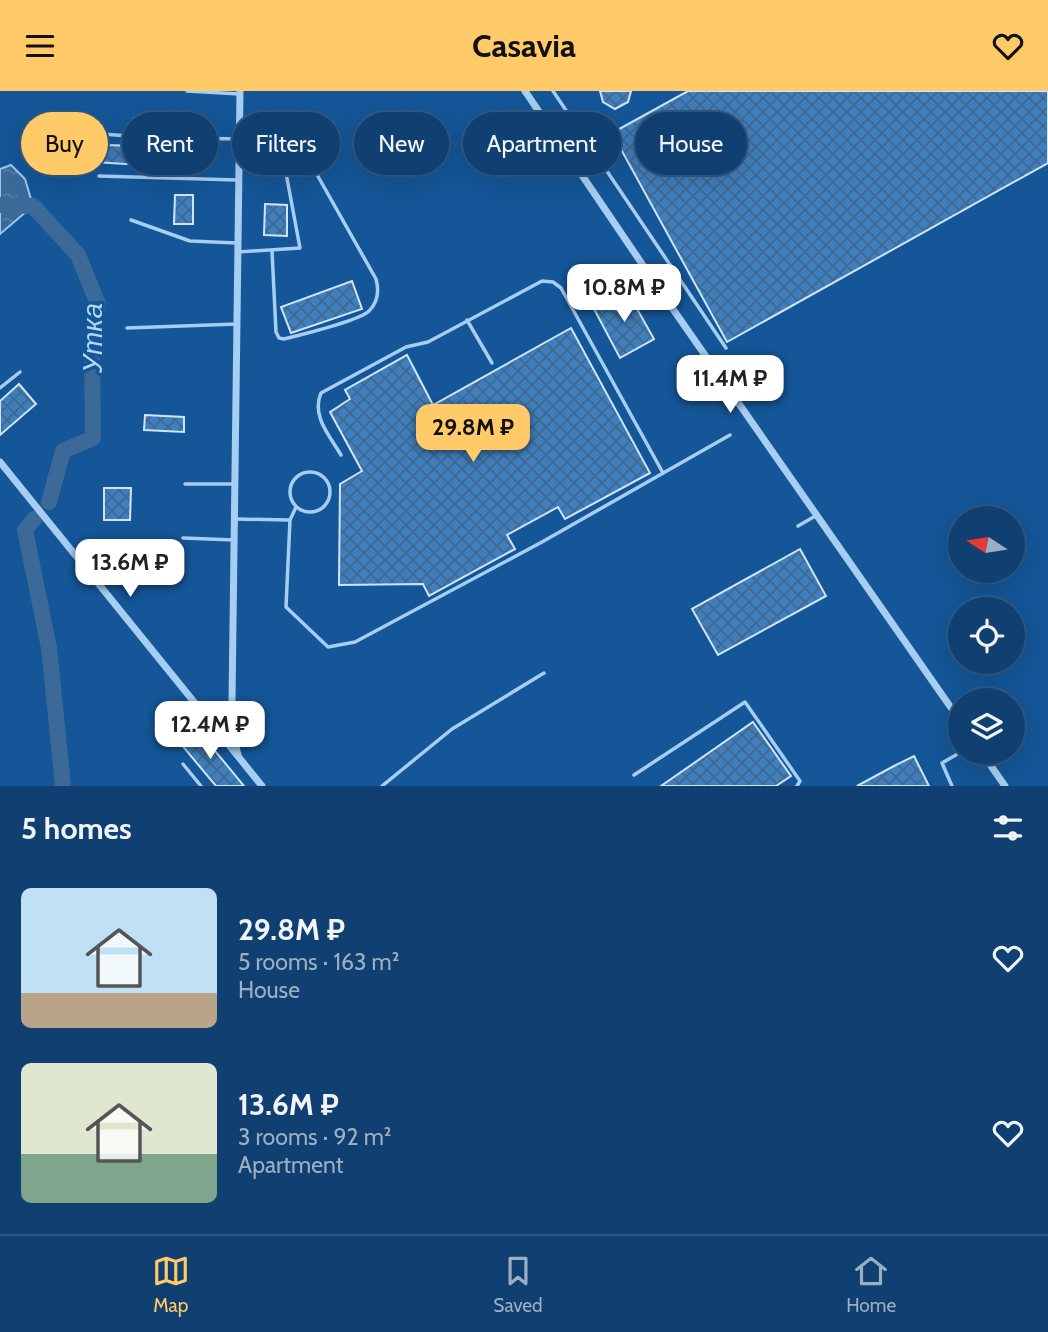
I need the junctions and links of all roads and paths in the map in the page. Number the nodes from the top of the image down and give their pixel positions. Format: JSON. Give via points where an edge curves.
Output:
{"nodes":[{"id":1,"x":187,"y":91,"type":"edge"},
{"id":2,"x":525,"y":91,"type":"edge"},
{"id":3,"x":553,"y":91,"type":"edge"},
{"id":4,"x":240,"y":92,"type":"edge"},
{"id":5,"x":240,"y":112,"type":"edge"},
{"id":6,"x":108,"y":134,"type":"edge"},
{"id":7,"x":232,"y":139,"type":"edge"},
{"id":8,"x":239,"y":175,"type":"edge"},
{"id":9,"x":99,"y":176,"type":"dead end"},
{"id":10,"x":239,"y":180,"type":"junction"},
{"id":11,"x":131,"y":220,"type":"dead end"},
{"id":12,"x":238,"y":248,"type":"junction"},
{"id":13,"x":272,"y":251,"type":"junction"},
{"id":14,"x":467,"y":320,"type":"junction"},
{"id":15,"x":237,"y":324,"type":"junction"},
{"id":16,"x":127,"y":328,"type":"dead end"},
{"id":17,"x":726,"y":348,"type":"dead end"},
{"id":18,"x":492,"y":363,"type":"dead end"},
{"id":19,"x":19,"y":372,"type":"dead end"},
{"id":20,"x":0,"y":388,"type":"edge"},
{"id":21,"x":730,"y":435,"type":"dead end"},
{"id":22,"x":341,"y":455,"type":"dead end"},
{"id":23,"x":0,"y":461,"type":"edge"},
{"id":24,"x":663,"y":473,"type":"junction"},
{"id":25,"x":185,"y":484,"type":"dead end"},
{"id":26,"x":236,"y":484,"type":"junction"},
{"id":27,"x":296,"y":507,"type":"junction"},
{"id":28,"x":818,"y":515,"type":"junction"},
{"id":29,"x":236,"y":519,"type":"junction"},
{"id":30,"x":290,"y":520,"type":"junction"},
{"id":31,"x":798,"y":526,"type":"dead end"},
{"id":32,"x":183,"y":538,"type":"dead end"},
{"id":33,"x":234,"y":540,"type":"junction"},
{"id":34,"x":544,"y":673,"type":"dead end"},
{"id":35,"x":948,"y":703,"type":"edge"},
{"id":36,"x":238,"y":755,"type":"junction"},
{"id":37,"x":948,"y":760,"type":"edge"},
{"id":38,"x":183,"y":764,"type":"dead end"},
{"id":39,"x":990,"y":765,"type":"edge"},
{"id":40,"x":634,"y":775,"type":"dead end"},
{"id":41,"x":201,"y":786,"type":"edge"},
{"id":42,"x":262,"y":786,"type":"edge"},
{"id":43,"x":382,"y":786,"type":"edge"},
{"id":44,"x":797,"y":786,"type":"edge"},
{"id":45,"x":951,"y":786,"type":"edge"},
{"id":46,"x":1005,"y":786,"type":"edge"}],
"edges":[{"from":1,"to":4,"type":"lane"},
{"from":2,"to":28,"type":"street"},
{"from":3,"to":17,"type":"lane"},
{"from":4,"to":5,"type":"street"},
{"from":6,"to":7,"type":"lane"},
{"from":8,"to":10,"type":"street"},
{"from":9,"to":10,"type":"lane"},
{"from":10,"to":12,"type":"street"},
{"from":11,"to":12,"type":"lane","via":[[190,241]]},
{"from":12,"to":13,"type":"lane"},
{"from":12,"to":15,"type":"street"},
{"from":13,"to":13,"type":"lane","via":[[300,248],[286,173],[292,160],[306,160],[376,279],[376,298],[369,311],[328,327],[279,338]]},
{"from":14,"to":18,"type":"lane"},
{"from":14,"to":22,"type":"lane","via":[[321,394],[318,416]]},
{"from":14,"to":24,"type":"lane","via":[[542,281],[561,288]]},
{"from":15,"to":16,"type":"lane"},
{"from":15,"to":26,"type":"street"},
{"from":19,"to":20,"type":"lane"},
{"from":21,"to":24,"type":"lane"},
{"from":23,"to":36,"type":"street"},
{"from":24,"to":30,"type":"lane","via":[[355,642],[328,647],[286,607]]},
{"from":25,"to":26,"type":"lane"},
{"from":26,"to":29,"type":"street"},
{"from":27,"to":27,"type":"lane","via":[[289,496],[296,477],[308,472],[321,475],[330,492],[326,505],[308,513]]},
{"from":27,"to":30,"type":"lane"},
{"from":28,"to":31,"type":"lane"},
{"from":28,"to":35,"type":"street"},
{"from":29,"to":30,"type":"lane"},
{"from":29,"to":33,"type":"street"},
{"from":32,"to":33,"type":"lane"},
{"from":33,"to":36,"type":"street","via":[[232,722]]},
{"from":34,"to":43,"type":"lane","via":[[452,729]]},
{"from":36,"to":42,"type":"street"},
{"from":37,"to":45,"type":"lane","via":[[942,763]]},
{"from":38,"to":41,"type":"lane"},
{"from":39,"to":46,"type":"street"},
{"from":40,"to":44,"type":"lane","via":[[745,702],[800,781]]}]}
